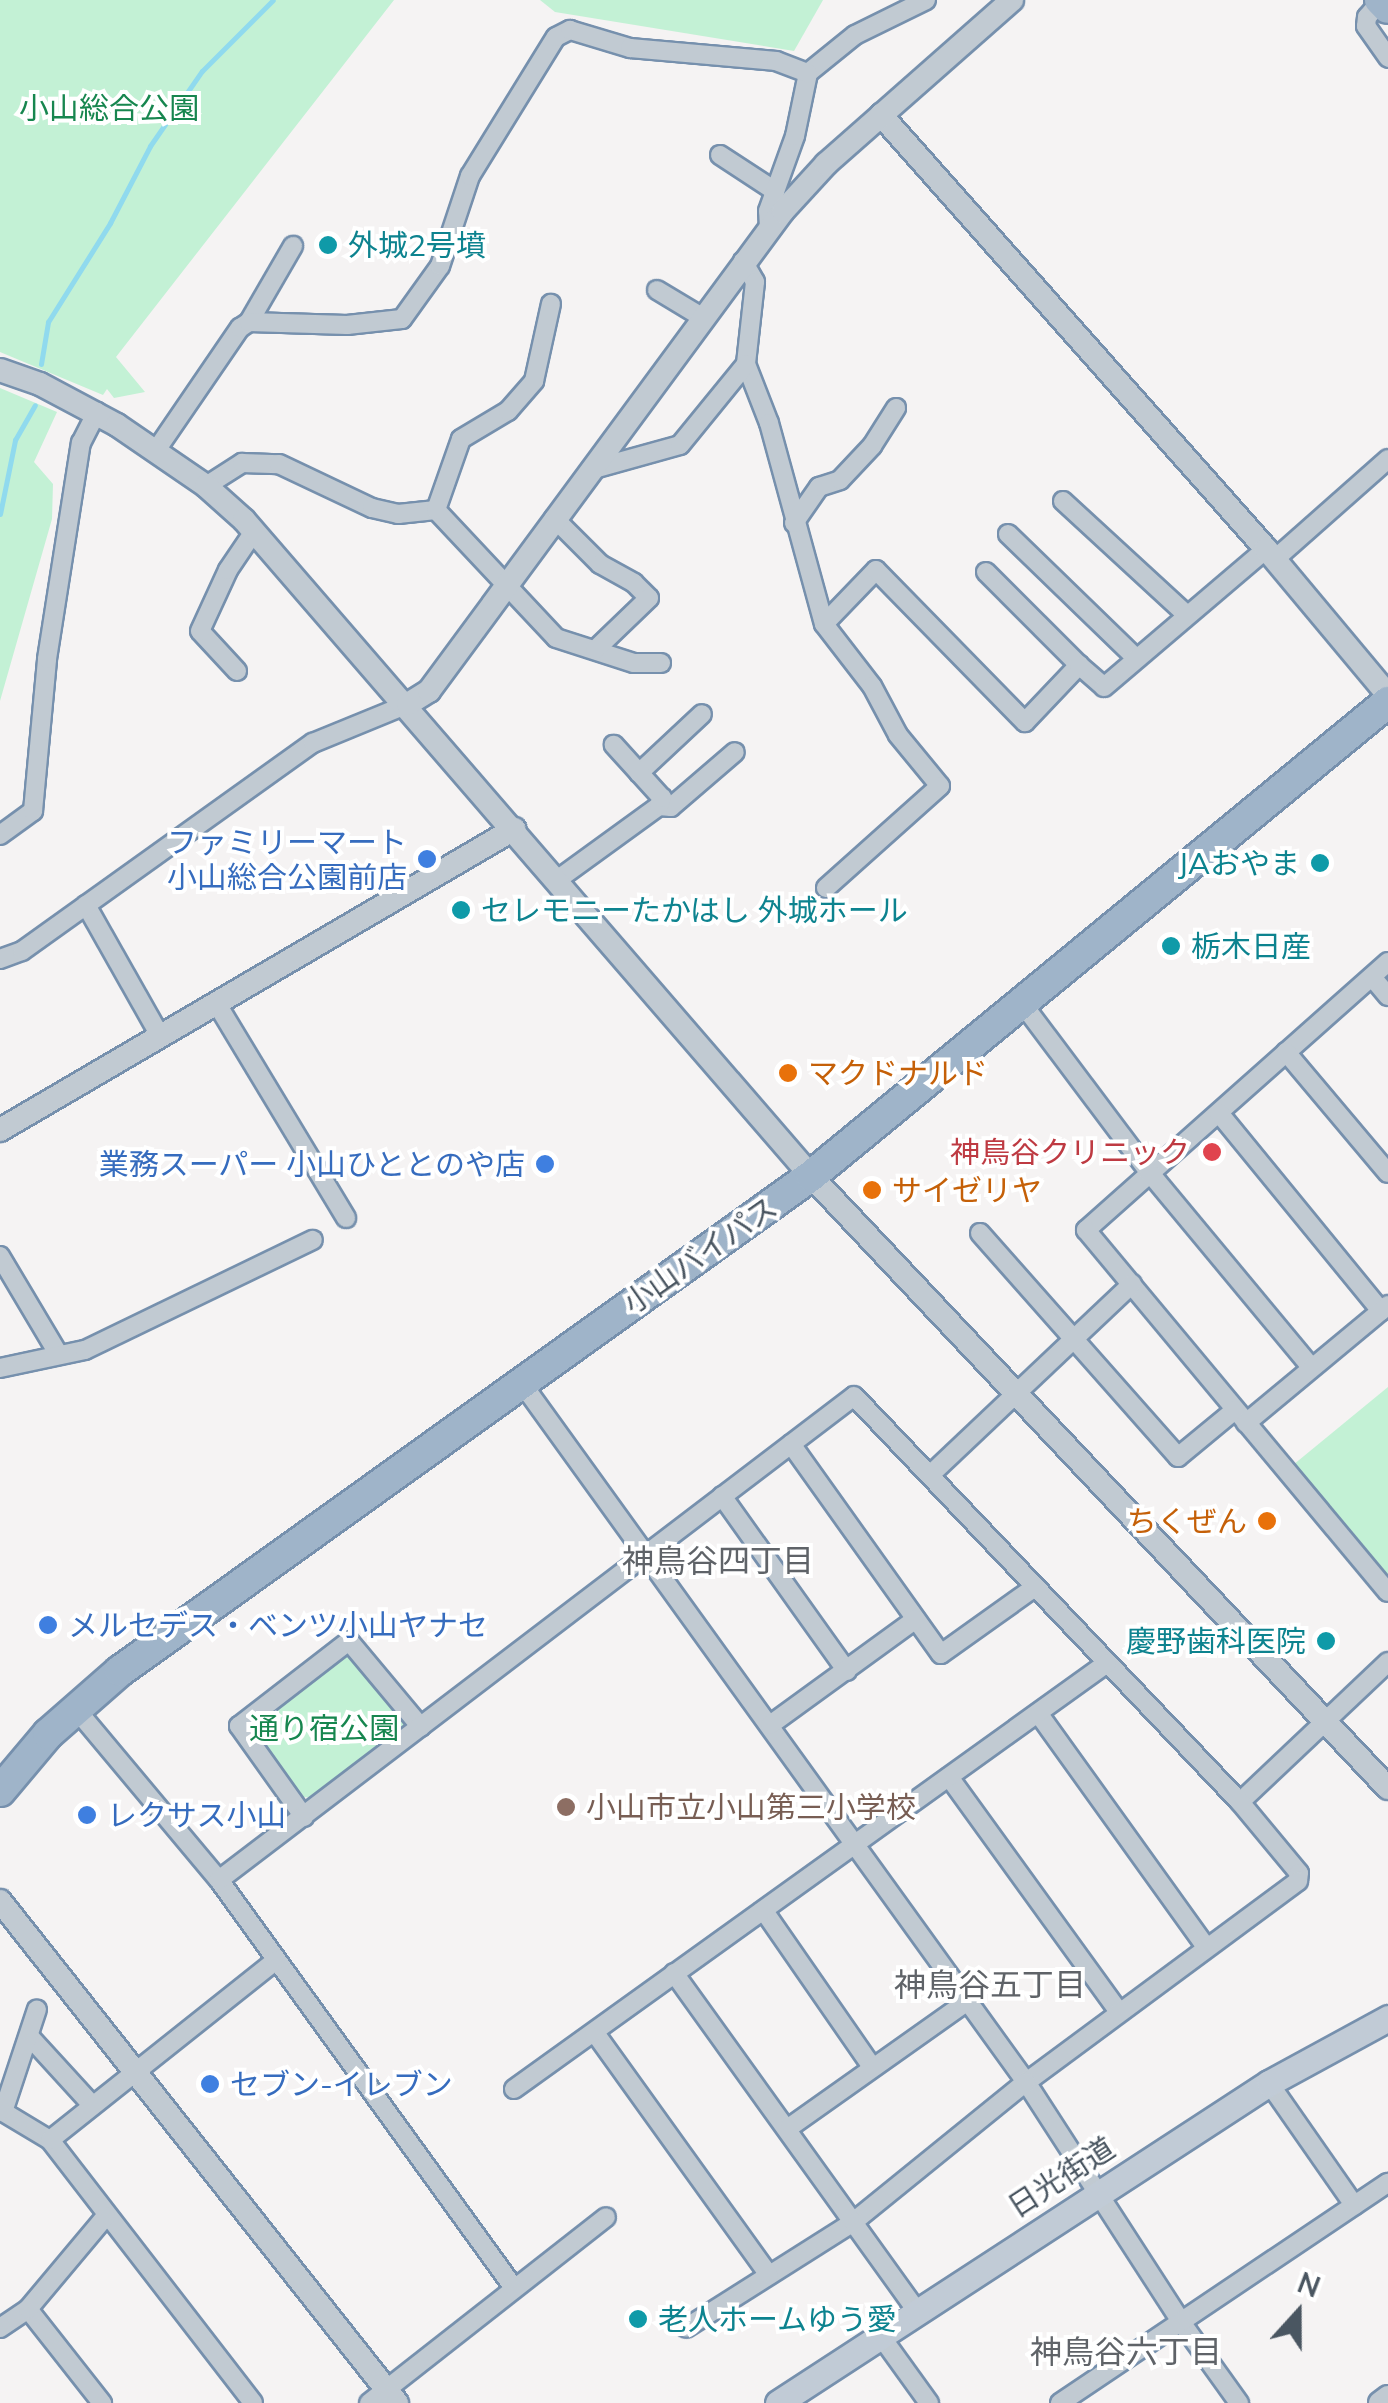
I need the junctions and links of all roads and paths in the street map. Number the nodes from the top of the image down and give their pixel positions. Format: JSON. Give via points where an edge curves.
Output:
{"nodes":[{"id":1,"x":926,"y":0,"type":"edge"},
{"id":2,"x":1012,"y":0,"type":"edge"},
{"id":3,"x":1381,"y":0,"type":"edge"},
{"id":4,"x":1388,"y":8,"type":"edge"},
{"id":5,"x":1388,"y":58,"type":"edge"},
{"id":6,"x":808,"y":74,"type":"junction"},
{"id":7,"x":881,"y":115,"type":"junction"},
{"id":8,"x":720,"y":154,"type":"dead end"},
{"id":9,"x":775,"y":191,"type":"junction"},
{"id":10,"x":769,"y":228,"type":"junction"},
{"id":11,"x":293,"y":246,"type":"dead end"},
{"id":12,"x":743,"y":262,"type":"junction"},
{"id":13,"x":657,"y":290,"type":"dead end"},
{"id":14,"x":551,"y":304,"type":"dead end"},
{"id":15,"x":702,"y":317,"type":"junction"},
{"id":16,"x":249,"y":322,"type":"junction"},
{"id":17,"x":746,"y":364,"type":"junction"},
{"id":18,"x":0,"y":370,"type":"edge"},
{"id":19,"x":896,"y":408,"type":"dead end"},
{"id":20,"x":97,"y":412,"type":"junction"},
{"id":21,"x":157,"y":450,"type":"junction"},
{"id":22,"x":1388,"y":459,"type":"edge"},
{"id":23,"x":590,"y":470,"type":"junction"},
{"id":24,"x":206,"y":486,"type":"junction"},
{"id":25,"x":1064,"y":500,"type":"dead end"},
{"id":26,"x":436,"y":510,"type":"junction"},
{"id":27,"x":554,"y":518,"type":"junction"},
{"id":28,"x":794,"y":523,"type":"junction"},
{"id":29,"x":254,"y":530,"type":"junction"},
{"id":30,"x":1008,"y":534,"type":"dead end"},
{"id":31,"x":1270,"y":554,"type":"junction"},
{"id":32,"x":986,"y":572,"type":"dead end"},
{"id":33,"x":504,"y":586,"type":"junction"},
{"id":34,"x":1186,"y":614,"type":"junction"},
{"id":35,"x":824,"y":624,"type":"junction"},
{"id":36,"x":595,"y":650,"type":"junction"},
{"id":37,"x":1136,"y":658,"type":"junction"},
{"id":38,"x":661,"y":663,"type":"dead end"},
{"id":39,"x":1080,"y":666,"type":"junction"},
{"id":40,"x":238,"y":672,"type":"dead end"},
{"id":41,"x":1388,"y":698,"type":"edge"},
{"id":42,"x":408,"y":704,"type":"junction"},
{"id":43,"x":702,"y":714,"type":"dead end"},
{"id":44,"x":614,"y":745,"type":"dead end"},
{"id":45,"x":735,"y":752,"type":"dead end"},
{"id":46,"x":640,"y":773,"type":"junction"},
{"id":47,"x":659,"y":806,"type":"junction"},
{"id":48,"x":514,"y":829,"type":"junction"},
{"id":49,"x":0,"y":836,"type":"edge"},
{"id":50,"x":558,"y":880,"type":"junction"},
{"id":51,"x":826,"y":888,"type":"dead end"},
{"id":52,"x":86,"y":905,"type":"junction"},
{"id":53,"x":0,"y":959,"type":"edge"},
{"id":54,"x":1388,"y":962,"type":"edge"},
{"id":55,"x":1372,"y":977,"type":"junction"},
{"id":56,"x":1388,"y":996,"type":"edge"},
{"id":57,"x":1022,"y":1003,"type":"junction"},
{"id":58,"x":217,"y":1004,"type":"junction"},
{"id":59,"x":160,"y":1036,"type":"junction"},
{"id":60,"x":1286,"y":1052,"type":"junction"},
{"id":61,"x":1219,"y":1113,"type":"junction"},
{"id":62,"x":0,"y":1130,"type":"edge"},
{"id":63,"x":1150,"y":1172,"type":"junction"},
{"id":64,"x":1388,"y":1173,"type":"edge"},
{"id":65,"x":812,"y":1176,"type":"junction"},
{"id":66,"x":346,"y":1218,"type":"dead end"},
{"id":67,"x":980,"y":1233,"type":"dead end"},
{"id":68,"x":313,"y":1240,"type":"dead end"},
{"id":69,"x":0,"y":1256,"type":"edge"},
{"id":70,"x":1132,"y":1284,"type":"junction"},
{"id":71,"x":1384,"y":1308,"type":"edge"},
{"id":72,"x":1075,"y":1338,"type":"junction"},
{"id":73,"x":59,"y":1355,"type":"junction"},
{"id":74,"x":1312,"y":1367,"type":"junction"},
{"id":75,"x":0,"y":1368,"type":"edge"},
{"id":76,"x":521,"y":1382,"type":"junction"},
{"id":77,"x":1014,"y":1394,"type":"junction"},
{"id":78,"x":1241,"y":1416,"type":"junction"},
{"id":79,"x":790,"y":1444,"type":"junction"},
{"id":80,"x":930,"y":1475,"type":"junction"},
{"id":81,"x":722,"y":1496,"type":"junction"},
{"id":82,"x":645,"y":1555,"type":"junction"},
{"id":83,"x":1035,"y":1587,"type":"junction"},
{"id":84,"x":1388,"y":1592,"type":"edge"},
{"id":85,"x":916,"y":1619,"type":"junction"},
{"id":86,"x":1388,"y":1662,"type":"edge"},
{"id":87,"x":1107,"y":1663,"type":"junction"},
{"id":88,"x":847,"y":1670,"type":"junction"},
{"id":89,"x":75,"y":1708,"type":"junction"},
{"id":90,"x":1038,"y":1713,"type":"junction"},
{"id":91,"x":1325,"y":1721,"type":"junction"},
{"id":92,"x":770,"y":1725,"type":"junction"},
{"id":93,"x":421,"y":1727,"type":"junction"},
{"id":94,"x":949,"y":1777,"type":"junction"},
{"id":95,"x":1388,"y":1788,"type":"edge"},
{"id":96,"x":0,"y":1791,"type":"edge"},
{"id":97,"x":1240,"y":1802,"type":"junction"},
{"id":98,"x":304,"y":1818,"type":"junction"},
{"id":99,"x":856,"y":1843,"type":"junction"},
{"id":100,"x":218,"y":1880,"type":"junction"},
{"id":101,"x":0,"y":1901,"type":"edge"},
{"id":102,"x":764,"y":1911,"type":"junction"},
{"id":103,"x":1206,"y":1947,"type":"junction"},
{"id":104,"x":276,"y":1962,"type":"junction"},
{"id":105,"x":674,"y":1973,"type":"junction"},
{"id":106,"x":966,"y":2003,"type":"junction"},
{"id":107,"x":37,"y":2010,"type":"dead end"},
{"id":108,"x":1119,"y":2012,"type":"junction"},
{"id":109,"x":1388,"y":2018,"type":"edge"},
{"id":110,"x":595,"y":2032,"type":"junction"},
{"id":111,"x":29,"y":2036,"type":"junction"},
{"id":112,"x":872,"y":2066,"type":"junction"},
{"id":113,"x":135,"y":2069,"type":"junction"},
{"id":114,"x":1026,"y":2082,"type":"junction"},
{"id":115,"x":1268,"y":2083,"type":"junction"},
{"id":116,"x":514,"y":2089,"type":"dead end"},
{"id":117,"x":92,"y":2105,"type":"junction"},
{"id":118,"x":2,"y":2111,"type":"edge"},
{"id":119,"x":788,"y":2129,"type":"junction"},
{"id":120,"x":50,"y":2140,"type":"junction"},
{"id":121,"x":1388,"y":2183,"type":"edge"},
{"id":122,"x":1096,"y":2192,"type":"junction"},
{"id":123,"x":1354,"y":2205,"type":"junction"},
{"id":124,"x":106,"y":2216,"type":"junction"},
{"id":125,"x":606,"y":2217,"type":"dead end"},
{"id":126,"x":852,"y":2223,"type":"junction"},
{"id":127,"x":769,"y":2275,"type":"junction"},
{"id":128,"x":514,"y":2288,"type":"junction"},
{"id":129,"x":28,"y":2309,"type":"junction"},
{"id":130,"x":917,"y":2311,"type":"junction"},
{"id":131,"x":1181,"y":2322,"type":"junction"},
{"id":132,"x":0,"y":2328,"type":"edge"},
{"id":133,"x":686,"y":2328,"type":"dead end"},
{"id":134,"x":880,"y":2335,"type":"junction"},
{"id":135,"x":1235,"y":2397,"type":"edge"},
{"id":136,"x":1388,"y":2398,"type":"edge"},
{"id":137,"x":385,"y":2399,"type":"edge"},
{"id":138,"x":102,"y":2403,"type":"edge"},
{"id":139,"x":253,"y":2403,"type":"edge"},
{"id":140,"x":778,"y":2403,"type":"edge"},
{"id":141,"x":929,"y":2403,"type":"edge"},
{"id":142,"x":1060,"y":2403,"type":"edge"},
{"id":143,"x":1215,"y":2403,"type":"edge"},
{"id":144,"x":1380,"y":2403,"type":"edge"}],
"edges":[{"from":1,"to":6,"type":"street","via":[[855,35]]},
{"from":2,"to":7,"type":"street"},
{"from":3,"to":4,"type":"highway"},
{"from":3,"to":5,"type":"street","via":[[1366,26]]},
{"from":6,"to":9,"type":"street","via":[[796,136]]},
{"from":6,"to":16,"type":"street","via":[[776,61],[630,48],[570,30],[556,37],[470,176],[440,266],[402,320]]},
{"from":7,"to":10,"type":"street"},
{"from":7,"to":31,"type":"street"},
{"from":8,"to":9,"type":"street"},
{"from":9,"to":10,"type":"street"},
{"from":10,"to":12,"type":"street"},
{"from":11,"to":16,"type":"street"},
{"from":12,"to":15,"type":"street"},
{"from":12,"to":17,"type":"street","via":[[755,282]]},
{"from":13,"to":15,"type":"street"},
{"from":14,"to":26,"type":"street","via":[[534,381],[508,410],[460,439]]},
{"from":15,"to":23,"type":"street"},
{"from":16,"to":21,"type":"street"},
{"from":17,"to":23,"type":"street","via":[[680,445]]},
{"from":17,"to":28,"type":"street"},
{"from":18,"to":20,"type":"street"},
{"from":19,"to":28,"type":"street","via":[[872,446],[840,480],[819,487]]},
{"from":20,"to":21,"type":"street"},
{"from":20,"to":49,"type":"street","via":[[81,444],[47,659],[33,811]]},
{"from":21,"to":24,"type":"street"},
{"from":22,"to":31,"type":"street"},
{"from":23,"to":27,"type":"street"},
{"from":24,"to":26,"type":"street","via":[[242,463],[280,464],[372,508],[398,514]]},
{"from":24,"to":29,"type":"street"},
{"from":25,"to":34,"type":"street"},
{"from":26,"to":33,"type":"street"},
{"from":27,"to":33,"type":"street"},
{"from":27,"to":36,"type":"street","via":[[600,564],[649,598]]},
{"from":28,"to":35,"type":"street"},
{"from":29,"to":40,"type":"street","via":[[200,631]]},
{"from":29,"to":42,"type":"street"},
{"from":30,"to":37,"type":"street"},
{"from":31,"to":34,"type":"street"},
{"from":31,"to":41,"type":"street"},
{"from":32,"to":39,"type":"street"},
{"from":33,"to":36,"type":"street","via":[[556,638]]},
{"from":33,"to":42,"type":"street","via":[[429,690]]},
{"from":34,"to":37,"type":"street"},
{"from":35,"to":39,"type":"street","via":[[876,570],[1025,722]]},
{"from":35,"to":51,"type":"street","via":[[940,786]]},
{"from":36,"to":38,"type":"street","via":[[634,663]]},
{"from":37,"to":39,"type":"street","via":[[1104,687]]},
{"from":41,"to":57,"type":"highway","name":"小山バイパス"},
{"from":42,"to":48,"type":"street"},
{"from":42,"to":52,"type":"street","via":[[312,743]]},
{"from":43,"to":46,"type":"street"},
{"from":44,"to":46,"type":"street"},
{"from":45,"to":47,"type":"street","via":[[671,807]]},
{"from":46,"to":47,"type":"street","via":[[662,798]]},
{"from":47,"to":50,"type":"street"},
{"from":48,"to":50,"type":"street"},
{"from":48,"to":58,"type":"street"},
{"from":50,"to":65,"type":"street"},
{"from":52,"to":53,"type":"street"},
{"from":52,"to":59,"type":"street"},
{"from":54,"to":55,"type":"street"},
{"from":55,"to":56,"type":"street"},
{"from":55,"to":60,"type":"street"},
{"from":57,"to":63,"type":"street"},
{"from":57,"to":65,"type":"highway","name":"小山バイパス"},
{"from":58,"to":59,"type":"street"},
{"from":58,"to":66,"type":"street"},
{"from":59,"to":62,"type":"street"},
{"from":60,"to":61,"type":"street"},
{"from":60,"to":64,"type":"street"},
{"from":61,"to":63,"type":"street"},
{"from":61,"to":71,"type":"street"},
{"from":63,"to":70,"type":"street","via":[[1086,1230]]},
{"from":63,"to":74,"type":"street"},
{"from":65,"to":76,"type":"highway","name":"小山バイパス"},
{"from":65,"to":77,"type":"street"},
{"from":67,"to":72,"type":"street"},
{"from":68,"to":73,"type":"street","via":[[85,1350]]},
{"from":69,"to":73,"type":"street"},
{"from":70,"to":72,"type":"street"},
{"from":70,"to":78,"type":"street"},
{"from":71,"to":74,"type":"street"},
{"from":72,"to":77,"type":"street"},
{"from":72,"to":78,"type":"street","via":[[1178,1457]]},
{"from":73,"to":75,"type":"street"},
{"from":74,"to":78,"type":"street"},
{"from":76,"to":82,"type":"street"},
{"from":76,"to":89,"type":"highway","name":"小山バイパス"},
{"from":77,"to":80,"type":"street"},
{"from":77,"to":91,"type":"street"},
{"from":78,"to":84,"type":"street"},
{"from":79,"to":80,"type":"street","via":[[854,1396]]},
{"from":79,"to":81,"type":"street"},
{"from":79,"to":85,"type":"street"},
{"from":80,"to":83,"type":"street"},
{"from":81,"to":82,"type":"street"},
{"from":81,"to":88,"type":"street"},
{"from":82,"to":92,"type":"street"},
{"from":82,"to":93,"type":"street"},
{"from":83,"to":85,"type":"street","via":[[940,1654]]},
{"from":83,"to":87,"type":"street"},
{"from":85,"to":88,"type":"street"},
{"from":86,"to":91,"type":"street"},
{"from":87,"to":90,"type":"street"},
{"from":87,"to":97,"type":"street"},
{"from":88,"to":92,"type":"street"},
{"from":89,"to":96,"type":"highway","name":"小山バイパス"},
{"from":89,"to":100,"type":"street"},
{"from":90,"to":94,"type":"street"},
{"from":90,"to":103,"type":"street"},
{"from":91,"to":95,"type":"street"},
{"from":91,"to":97,"type":"street"},
{"from":92,"to":99,"type":"street"},
{"from":93,"to":98,"type":"street"},
{"from":93,"to":98,"type":"street","via":[[350,1640],[239,1726]]},
{"from":94,"to":99,"type":"street"},
{"from":94,"to":108,"type":"street"},
{"from":97,"to":103,"type":"street","via":[[1299,1873],[1298,1882]]},
{"from":98,"to":100,"type":"street"},
{"from":99,"to":102,"type":"street"},
{"from":99,"to":106,"type":"street"},
{"from":100,"to":104,"type":"street"},
{"from":101,"to":113,"type":"street"},
{"from":102,"to":105,"type":"street"},
{"from":102,"to":112,"type":"street"},
{"from":103,"to":108,"type":"street"},
{"from":104,"to":113,"type":"street"},
{"from":104,"to":128,"type":"street"},
{"from":105,"to":110,"type":"street"},
{"from":105,"to":119,"type":"street"},
{"from":106,"to":112,"type":"street"},
{"from":106,"to":114,"type":"street"},
{"from":107,"to":111,"type":"street"},
{"from":108,"to":114,"type":"street"},
{"from":109,"to":115,"type":"main road","name":"日光街道"},
{"from":110,"to":116,"type":"street"},
{"from":110,"to":127,"type":"street"},
{"from":111,"to":117,"type":"street"},
{"from":111,"to":118,"type":"street"},
{"from":112,"to":119,"type":"street"},
{"from":113,"to":117,"type":"street"},
{"from":113,"to":137,"type":"street"},
{"from":114,"to":122,"type":"street"},
{"from":114,"to":126,"type":"street"},
{"from":115,"to":122,"type":"main road","name":"日光街道"},
{"from":115,"to":123,"type":"street"},
{"from":117,"to":120,"type":"street"},
{"from":118,"to":120,"type":"street"},
{"from":119,"to":126,"type":"street"},
{"from":120,"to":124,"type":"street"},
{"from":121,"to":123,"type":"street"},
{"from":122,"to":130,"type":"main road","name":"日光街道"},
{"from":122,"to":131,"type":"street"},
{"from":123,"to":131,"type":"street"},
{"from":124,"to":129,"type":"street"},
{"from":124,"to":139,"type":"street"},
{"from":125,"to":128,"type":"street"},
{"from":126,"to":127,"type":"street"},
{"from":126,"to":130,"type":"street"},
{"from":127,"to":133,"type":"street"},
{"from":128,"to":137,"type":"street"},
{"from":129,"to":132,"type":"street"},
{"from":129,"to":138,"type":"street"},
{"from":130,"to":134,"type":"main road","name":"日光街道"},
{"from":131,"to":135,"type":"street"},
{"from":131,"to":142,"type":"street"},
{"from":134,"to":140,"type":"main road","name":"日光街道"},
{"from":134,"to":141,"type":"street"},
{"from":135,"to":143,"type":"street"},
{"from":136,"to":144,"type":"street"}]}
